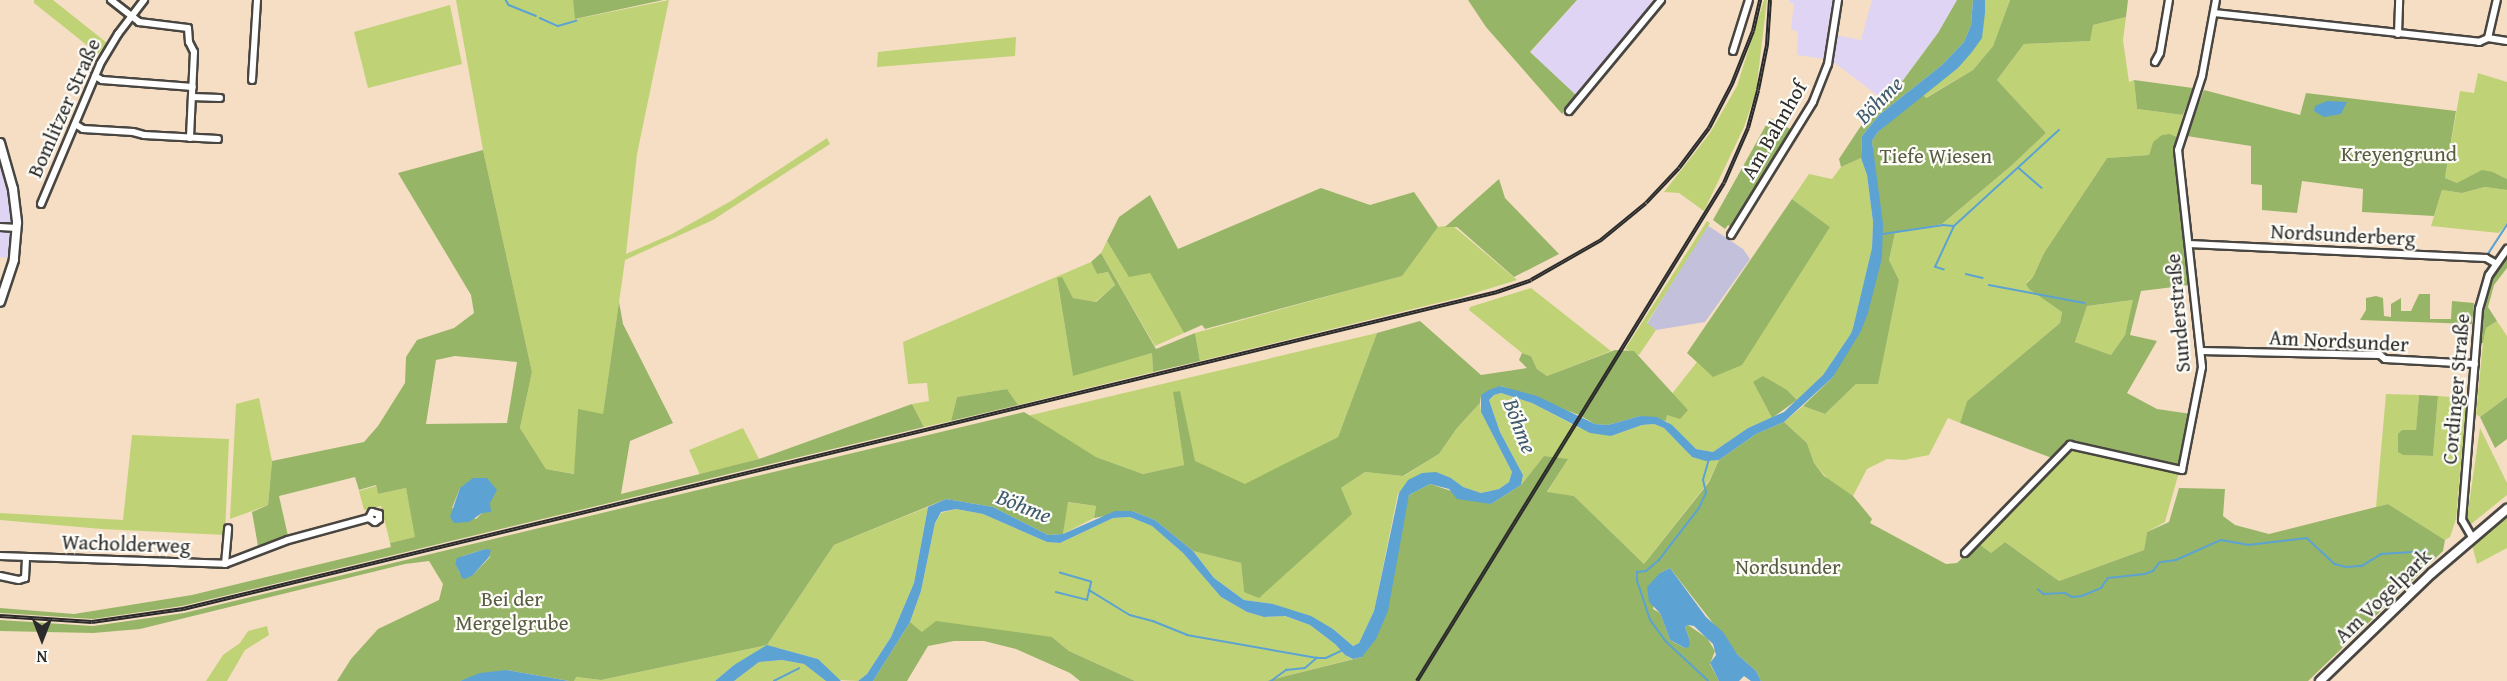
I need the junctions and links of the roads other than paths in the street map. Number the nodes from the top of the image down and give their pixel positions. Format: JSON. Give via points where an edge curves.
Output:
{"nodes":[{"id":1,"x":111,"y":0,"type":"edge"},
{"id":2,"x":144,"y":0,"type":"edge"},
{"id":3,"x":256,"y":0,"type":"edge"},
{"id":4,"x":1661,"y":0,"type":"edge"},
{"id":5,"x":1749,"y":0,"type":"edge"},
{"id":6,"x":1838,"y":0,"type":"edge"},
{"id":7,"x":2169,"y":0,"type":"edge"},
{"id":8,"x":2216,"y":0,"type":"edge"},
{"id":9,"x":2400,"y":0,"type":"edge"},
{"id":10,"x":2497,"y":0,"type":"edge"},
{"id":11,"x":2214,"y":13,"type":"junction"},
{"id":12,"x":131,"y":17,"type":"junction"},
{"id":13,"x":2398,"y":34,"type":"junction"},
{"id":14,"x":2488,"y":38,"type":"junction"},
{"id":15,"x":2507,"y":41,"type":"edge"},
{"id":16,"x":1733,"y":51,"type":"dead end"},
{"id":17,"x":2155,"y":62,"type":"dead end"},
{"id":18,"x":94,"y":76,"type":"junction"},
{"id":19,"x":252,"y":80,"type":"dead end"},
{"id":20,"x":193,"y":87,"type":"junction"},
{"id":21,"x":192,"y":97,"type":"junction"},
{"id":22,"x":220,"y":98,"type":"dead end"},
{"id":23,"x":1569,"y":111,"type":"dead end"},
{"id":24,"x":75,"y":124,"type":"junction"},
{"id":25,"x":190,"y":138,"type":"junction"},
{"id":26,"x":218,"y":139,"type":"dead end"},
{"id":27,"x":0,"y":143,"type":"edge"},
{"id":28,"x":41,"y":204,"type":"dead end"},
{"id":29,"x":0,"y":226,"type":"edge"},
{"id":30,"x":17,"y":226,"type":"junction"},
{"id":31,"x":1731,"y":235,"type":"dead end"},
{"id":32,"x":2189,"y":244,"type":"junction"},
{"id":33,"x":2507,"y":249,"type":"edge"},
{"id":34,"x":2495,"y":263,"type":"junction"},
{"id":35,"x":0,"y":302,"type":"edge"},
{"id":36,"x":2201,"y":351,"type":"junction"},
{"id":37,"x":2475,"y":364,"type":"junction"},
{"id":38,"x":2507,"y":509,"type":"edge"},
{"id":39,"x":369,"y":518,"type":"dead end"},
{"id":40,"x":228,"y":528,"type":"dead end"},
{"id":41,"x":2472,"y":537,"type":"junction"},
{"id":42,"x":1965,"y":553,"type":"dead end"},
{"id":43,"x":0,"y":556,"type":"edge"},
{"id":44,"x":26,"y":557,"type":"junction"},
{"id":45,"x":225,"y":564,"type":"junction"},
{"id":46,"x":0,"y":576,"type":"edge"},
{"id":47,"x":2320,"y":681,"type":"edge"}],
"edges":[{"from":1,"to":12,"type":"street"},
{"from":2,"to":12,"type":"street","name":"Bomlitzer Straße"},
{"from":3,"to":19,"type":"street"},
{"from":4,"to":23,"type":"street"},
{"from":5,"to":16,"type":"street"},
{"from":6,"to":31,"type":"street","name":"Am Bahnhof","via":[[1828,64],[1813,102]]},
{"from":7,"to":17,"type":"street"},
{"from":8,"to":11,"type":"street","name":"Sunderstraße"},
{"from":9,"to":13,"type":"street"},
{"from":10,"to":14,"type":"street"},
{"from":11,"to":13,"type":"street"},
{"from":11,"to":32,"type":"street","name":"Sunderstraße","via":[[2202,76],[2178,150]]},
{"from":12,"to":18,"type":"street","name":"Bomlitzer Straße"},
{"from":12,"to":20,"type":"street","via":[[145,24],[188,28],[195,52]]},
{"from":13,"to":14,"type":"street","via":[[2479,42]]},
{"from":14,"to":15,"type":"street"},
{"from":18,"to":20,"type":"street","via":[[102,80]]},
{"from":18,"to":24,"type":"street","name":"Bomlitzer Straße"},
{"from":20,"to":21,"type":"street"},
{"from":21,"to":22,"type":"street"},
{"from":21,"to":25,"type":"street"},
{"from":24,"to":25,"type":"street","via":[[83,129]]},
{"from":24,"to":28,"type":"street","name":"Bomlitzer Straße"},
{"from":25,"to":26,"type":"street"},
{"from":27,"to":30,"type":"street","via":[[13,189]]},
{"from":29,"to":30,"type":"street"},
{"from":30,"to":35,"type":"street","via":[[14,260]]},
{"from":32,"to":34,"type":"street","name":"Nordsunderberg","via":[[2486,258]]},
{"from":32,"to":36,"type":"street","name":"Sunderstraße"},
{"from":33,"to":34,"type":"street","name":"Cordinger Straße"},
{"from":34,"to":37,"type":"street","name":"Cordinger Straße","via":[[2481,297]]},
{"from":36,"to":37,"type":"street","name":"Am Nordsunder","via":[[2380,354],[2385,359]]},
{"from":36,"to":42,"type":"street","name":"Sunderstraße","via":[[2201,379],[2182,470],[2070,445]]},
{"from":37,"to":41,"type":"street","name":"Cordinger Straße","via":[[2462,520]]},
{"from":38,"to":41,"type":"street","name":"Am Vogelpark"},
{"from":39,"to":45,"type":"street","via":[[288,540]]},
{"from":40,"to":45,"type":"street"},
{"from":41,"to":47,"type":"street","name":"Am Vogelpark"},
{"from":43,"to":44,"type":"street","name":"Wacholderweg"},
{"from":44,"to":45,"type":"street","name":"Wacholderweg"},
{"from":44,"to":46,"type":"street","via":[[25,578]]}]}
